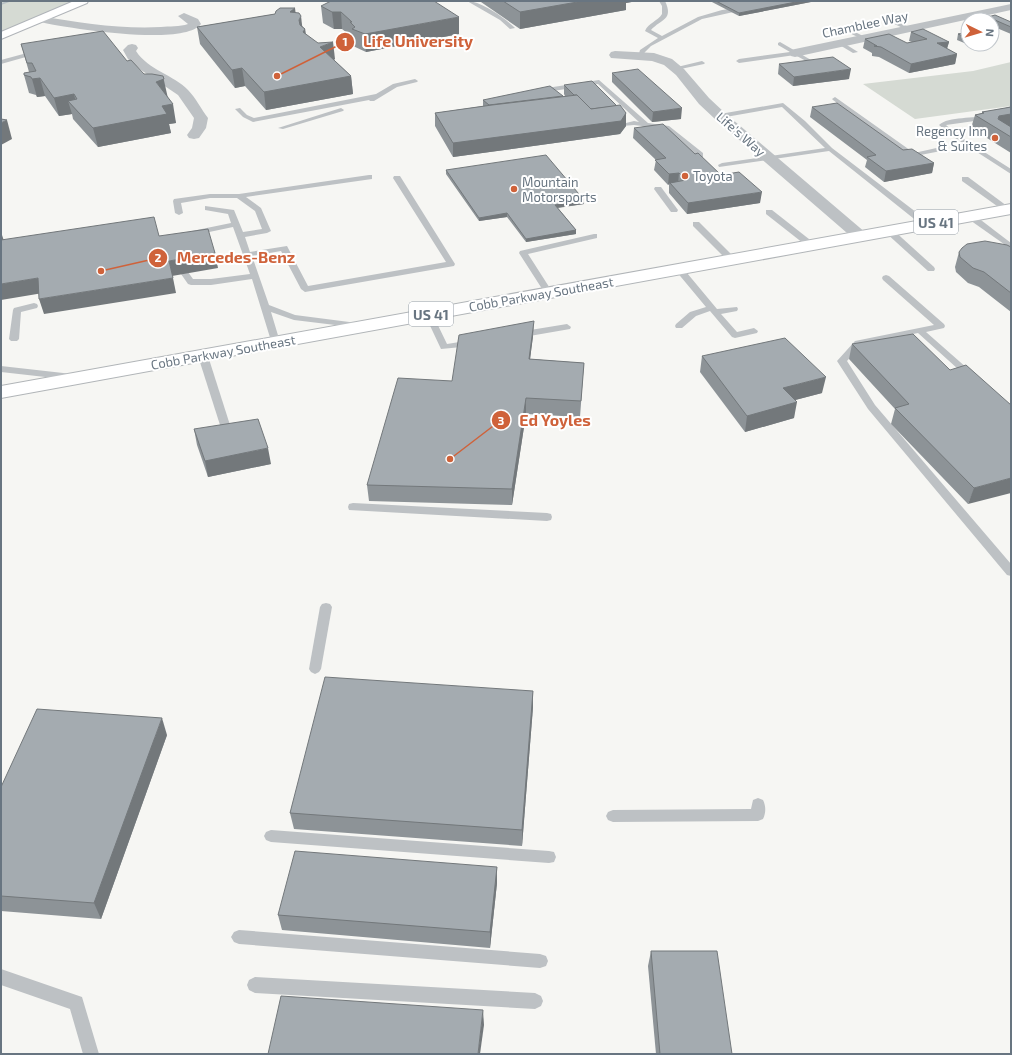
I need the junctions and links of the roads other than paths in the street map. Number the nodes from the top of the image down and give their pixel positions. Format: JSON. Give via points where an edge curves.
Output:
{"nodes":[{"id":1,"x":82,"y":1,"type":"edge"},
{"id":2,"x":470,"y":1,"type":"edge"},
{"id":3,"x":662,"y":1,"type":"edge"},
{"id":4,"x":712,"y":7,"type":"dead end"},
{"id":5,"x":1011,"y":7,"type":"edge"},
{"id":6,"x":745,"y":9,"type":"edge"},
{"id":7,"x":722,"y":12,"type":"junction"},
{"id":8,"x":184,"y":16,"type":"dead end"},
{"id":9,"x":40,"y":19,"type":"junction"},
{"id":10,"x":890,"y":20,"type":"dead end"},
{"id":11,"x":512,"y":28,"type":"edge"},
{"id":12,"x":845,"y":29,"type":"dead end"},
{"id":13,"x":910,"y":29,"type":"junction"},
{"id":14,"x":1,"y":36,"type":"edge"},
{"id":15,"x":662,"y":38,"type":"junction"},
{"id":16,"x":864,"y":38,"type":"junction"},
{"id":17,"x":840,"y":43,"type":"junction"},
{"id":18,"x":780,"y":44,"type":"dead end"},
{"id":19,"x":132,"y":48,"type":"dead end"},
{"id":20,"x":43,"y":51,"type":"edge"},
{"id":21,"x":855,"y":52,"type":"dead end"},
{"id":22,"x":795,"y":53,"type":"junction"},
{"id":23,"x":615,"y":55,"type":"dead end"},
{"id":24,"x":640,"y":56,"type":"junction"},
{"id":25,"x":808,"y":60,"type":"edge"},
{"id":26,"x":1,"y":62,"type":"edge"},
{"id":27,"x":702,"y":63,"type":"dead end"},
{"id":28,"x":676,"y":68,"type":"junction"},
{"id":29,"x":749,"y":68,"type":"dead end"},
{"id":30,"x":415,"y":81,"type":"dead end"},
{"id":31,"x":530,"y":93,"type":"edge"},
{"id":32,"x":378,"y":96,"type":"junction"},
{"id":33,"x":835,"y":99,"type":"dead end"},
{"id":34,"x":1011,"y":108,"type":"edge"},
{"id":35,"x":238,"y":109,"type":"dead end"},
{"id":36,"x":720,"y":116,"type":"junction"},
{"id":37,"x":646,"y":124,"type":"junction"},
{"id":38,"x":624,"y":125,"type":"edge"},
{"id":39,"x":280,"y":128,"type":"dead end"},
{"id":40,"x":194,"y":134,"type":"dead end"},
{"id":41,"x":830,"y":148,"type":"junction"},
{"id":42,"x":941,"y":149,"type":"dead end"},
{"id":43,"x":700,"y":156,"type":"edge"},
{"id":44,"x":769,"y":158,"type":"junction"},
{"id":45,"x":722,"y":165,"type":"dead end"},
{"id":46,"x":1011,"y":172,"type":"edge"},
{"id":47,"x":369,"y":177,"type":"dead end"},
{"id":48,"x":397,"y":178,"type":"dead end"},
{"id":49,"x":965,"y":179,"type":"dead end"},
{"id":50,"x":658,"y":189,"type":"dead end"},
{"id":51,"x":239,"y":196,"type":"junction"},
{"id":52,"x":208,"y":208,"type":"dead end"},
{"id":53,"x":1009,"y":209,"type":"edge"},
{"id":54,"x":674,"y":210,"type":"dead end"},
{"id":55,"x":769,"y":212,"type":"dead end"},
{"id":56,"x":179,"y":213,"type":"dead end"},
{"id":57,"x":970,"y":216,"type":"junction"},
{"id":58,"x":236,"y":224,"type":"junction"},
{"id":59,"x":696,"y":224,"type":"dead end"},
{"id":60,"x":926,"y":224,"type":"junction"},
{"id":61,"x":888,"y":230,"type":"junction"},
{"id":62,"x":187,"y":235,"type":"edge"},
{"id":63,"x":241,"y":235,"type":"junction"},
{"id":64,"x":594,"y":236,"type":"dead end"},
{"id":65,"x":860,"y":236,"type":"junction"},
{"id":66,"x":811,"y":245,"type":"junction"},
{"id":67,"x":1011,"y":247,"type":"edge"},
{"id":68,"x":248,"y":255,"type":"junction"},
{"id":69,"x":731,"y":260,"type":"junction"},
{"id":70,"x":680,"y":269,"type":"junction"},
{"id":71,"x":930,"y":269,"type":"dead end"},
{"id":72,"x":185,"y":274,"type":"edge"},
{"id":73,"x":254,"y":276,"type":"junction"},
{"id":74,"x":886,"y":278,"type":"dead end"},
{"id":75,"x":549,"y":293,"type":"junction"},
{"id":76,"x":34,"y":306,"type":"dead end"},
{"id":77,"x":265,"y":307,"type":"junction"},
{"id":78,"x":734,"y":309,"type":"dead end"},
{"id":79,"x":714,"y":310,"type":"junction"},
{"id":80,"x":428,"y":315,"type":"junction"},
{"id":81,"x":679,"y":326,"type":"dead end"},
{"id":82,"x":364,"y":327,"type":"junction"},
{"id":83,"x":567,"y":327,"type":"dead end"},
{"id":84,"x":919,"y":330,"type":"junction"},
{"id":85,"x":754,"y":331,"type":"dead end"},
{"id":86,"x":506,"y":337,"type":"edge"},
{"id":87,"x":14,"y":339,"type":"dead end"},
{"id":88,"x":482,"y":341,"type":"edge"},
{"id":89,"x":274,"y":342,"type":"junction"},
{"id":90,"x":203,"y":356,"type":"junction"},
{"id":91,"x":1,"y":369,"type":"edge"},
{"id":92,"x":79,"y":378,"type":"junction"},
{"id":93,"x":981,"y":384,"type":"edge"},
{"id":94,"x":1,"y":392,"type":"edge"},
{"id":95,"x":226,"y":425,"type":"edge"},
{"id":96,"x":353,"y":507,"type":"dead end"},
{"id":97,"x":546,"y":517,"type":"dead end"},
{"id":98,"x":1011,"y":572,"type":"edge"},
{"id":99,"x":326,"y":607,"type":"dead end"},
{"id":100,"x":315,"y":669,"type":"dead end"},
{"id":101,"x":758,"y":804,"type":"dead end"},
{"id":102,"x":613,"y":816,"type":"dead end"},
{"id":103,"x":271,"y":836,"type":"dead end"},
{"id":104,"x":549,"y":857,"type":"dead end"},
{"id":105,"x":240,"y":937,"type":"dead end"},
{"id":106,"x":540,"y":961,"type":"dead end"},
{"id":107,"x":1,"y":977,"type":"edge"},
{"id":108,"x":255,"y":985,"type":"dead end"},
{"id":109,"x":535,"y":1001,"type":"dead end"},
{"id":110,"x":91,"y":1054,"type":"edge"}],
"edges":[{"from":1,"to":9,"type":"main road"},
{"from":2,"to":11,"type":"lane","via":[[502,19]]},
{"from":3,"to":15,"type":"lane","via":[[666,10],[665,16],[648,31]]},
{"from":4,"to":7,"type":"lane"},
{"from":5,"to":13,"type":"street","name":"Chamblee Way"},
{"from":6,"to":7,"type":"lane"},
{"from":7,"to":15,"type":"lane","via":[[700,18]]},
{"from":8,"to":9,"type":"street","via":[[195,24],[188,28],[104,34]]},
{"from":9,"to":14,"type":"main road"},
{"from":10,"to":13,"type":"lane"},
{"from":12,"to":16,"type":"lane"},
{"from":13,"to":16,"type":"street","name":"Chamblee Way"},
{"from":15,"to":24,"type":"lane","via":[[649,45]]},
{"from":16,"to":17,"type":"street","name":"Chamblee Way"},
{"from":17,"to":21,"type":"lane"},
{"from":17,"to":22,"type":"street","name":"Chamblee Way"},
{"from":18,"to":22,"type":"lane"},
{"from":19,"to":40,"type":"street","via":[[129,50],[131,54],[141,64],[188,98],[201,118],[199,128]]},
{"from":20,"to":26,"type":"lane"},
{"from":22,"to":25,"type":"lane"},
{"from":22,"to":29,"type":"lane","via":[[739,61]]},
{"from":23,"to":24,"type":"street","name":"Life's Way"},
{"from":24,"to":28,"type":"street","name":"Life's Way","via":[[662,59]]},
{"from":27,"to":28,"type":"lane"},
{"from":28,"to":36,"type":"street","name":"Life's Way"},
{"from":30,"to":32,"type":"lane","via":[[395,85]]},
{"from":31,"to":37,"type":"lane","via":[[599,82]]},
{"from":32,"to":35,"type":"lane","via":[[252,120]]},
{"from":32,"to":39,"type":"lane","via":[[369,102]]},
{"from":33,"to":42,"type":"lane","via":[[913,155]]},
{"from":34,"to":46,"type":"lane","via":[[989,117],[942,125]]},
{"from":36,"to":41,"type":"lane","via":[[783,106]]},
{"from":36,"to":44,"type":"street","name":"Life's Way"},
{"from":37,"to":38,"type":"lane"},
{"from":37,"to":43,"type":"lane","via":[[667,127]]},
{"from":41,"to":44,"type":"lane"},
{"from":41,"to":60,"type":"lane"},
{"from":44,"to":45,"type":"lane"},
{"from":44,"to":65,"type":"street","name":"Life's Way"},
{"from":47,"to":51,"type":"lane"},
{"from":48,"to":68,"type":"lane","via":[[451,264],[305,289],[284,248]]},
{"from":49,"to":53,"type":"lane"},
{"from":50,"to":54,"type":"lane"},
{"from":51,"to":56,"type":"lane","via":[[210,196],[177,201]]},
{"from":51,"to":63,"type":"lane","via":[[258,210],[267,231]]},
{"from":52,"to":58,"type":"lane","via":[[231,212]]},
{"from":53,"to":57,"type":"main road","name":"Cobb Parkway Southeast","number":"US 41"},
{"from":55,"to":66,"type":"lane"},
{"from":57,"to":60,"type":"main road","name":"Cobb Parkway Southeast","number":"US 41"},
{"from":57,"to":67,"type":"lane"},
{"from":58,"to":62,"type":"lane"},
{"from":58,"to":63,"type":"lane"},
{"from":59,"to":69,"type":"lane"},
{"from":60,"to":61,"type":"main road","name":"Cobb Parkway Southeast","number":"US 41"},
{"from":61,"to":65,"type":"main road","name":"Cobb Parkway Southeast","number":"US 41"},
{"from":61,"to":71,"type":"lane"},
{"from":63,"to":68,"type":"lane"},
{"from":64,"to":75,"type":"lane","via":[[523,253]]},
{"from":65,"to":66,"type":"main road","name":"Cobb Parkway Southeast","number":"US 41"},
{"from":66,"to":69,"type":"main road","name":"Cobb Parkway Southeast","number":"US 41"},
{"from":68,"to":73,"type":"lane"},
{"from":69,"to":70,"type":"main road","name":"Cobb Parkway Southeast","number":"US 41"},
{"from":70,"to":75,"type":"main road","name":"Cobb Parkway Southeast","number":"US 41"},
{"from":70,"to":79,"type":"lane"},
{"from":72,"to":73,"type":"lane","via":[[191,282]]},
{"from":73,"to":77,"type":"lane"},
{"from":74,"to":84,"type":"lane","via":[[941,326]]},
{"from":75,"to":80,"type":"main road","name":"Cobb Parkway Southeast","number":"US 41"},
{"from":76,"to":87,"type":"lane","via":[[17,310]]},
{"from":77,"to":82,"type":"lane","via":[[294,317]]},
{"from":77,"to":89,"type":"lane"},
{"from":78,"to":79,"type":"lane"},
{"from":79,"to":81,"type":"lane","via":[[693,314]]},
{"from":79,"to":85,"type":"lane","via":[[735,335]]},
{"from":80,"to":82,"type":"main road","name":"Cobb Parkway Southeast","number":"US 41"},
{"from":80,"to":88,"type":"lane","via":[[444,348]]},
{"from":82,"to":89,"type":"main road","name":"Cobb Parkway Southeast","number":"US 41"},
{"from":83,"to":86,"type":"lane"},
{"from":84,"to":93,"type":"lane"},
{"from":84,"to":98,"type":"lane","via":[[858,343],[842,360],[871,407]]},
{"from":89,"to":90,"type":"main road","name":"Cobb Parkway Southeast","number":"US 41"},
{"from":90,"to":92,"type":"main road","name":"Cobb Parkway Southeast","number":"US 41"},
{"from":90,"to":95,"type":"lane"},
{"from":91,"to":92,"type":"lane"},
{"from":92,"to":94,"type":"main road","name":"Cobb Parkway Southeast","number":"US 41"},
{"from":96,"to":97,"type":"lane"},
{"from":99,"to":100,"type":"lane"},
{"from":101,"to":102,"type":"lane","via":[[758,815]]},
{"from":103,"to":104,"type":"lane"},
{"from":105,"to":106,"type":"lane"},
{"from":107,"to":110,"type":"lane","via":[[76,1003]]},
{"from":108,"to":109,"type":"lane"}]}
